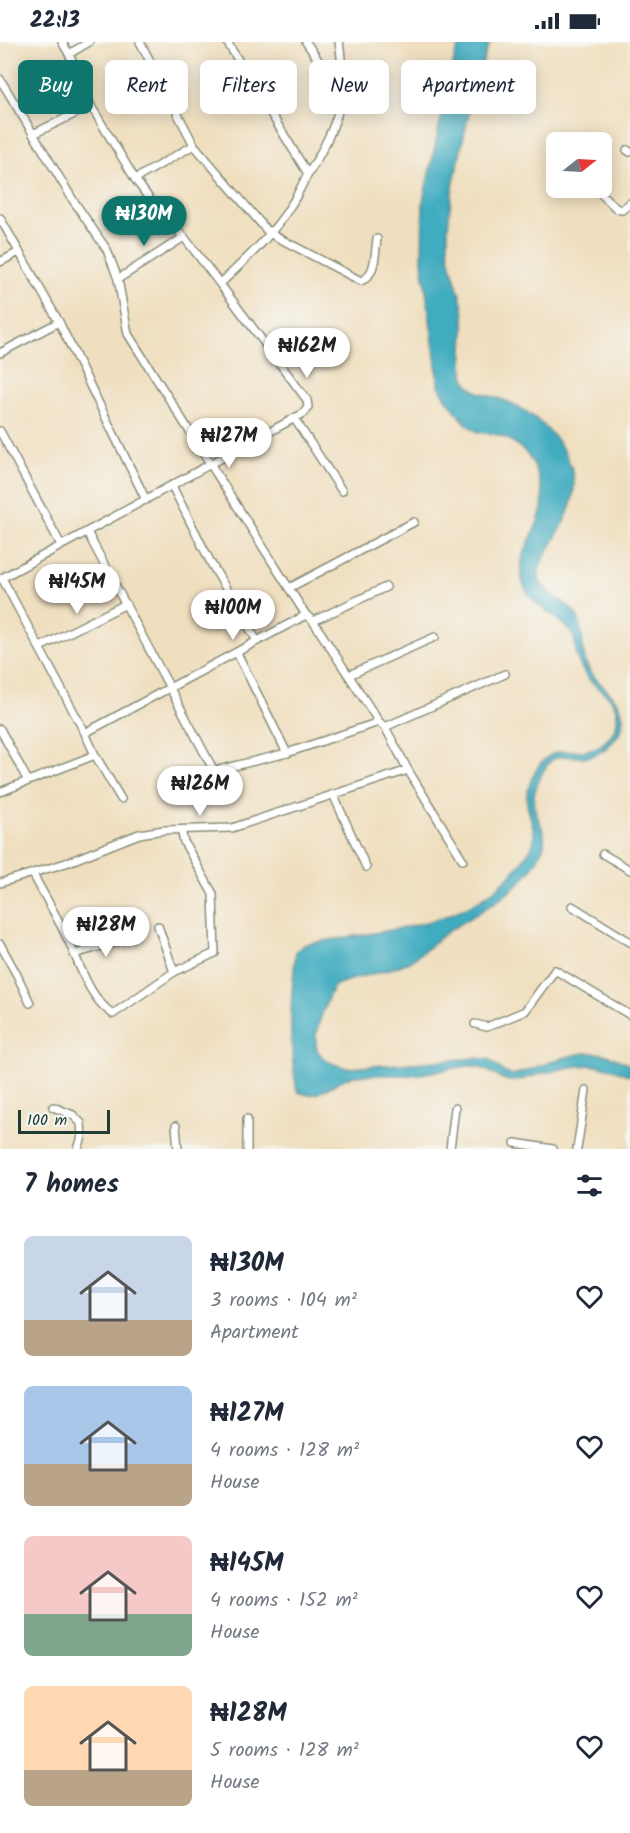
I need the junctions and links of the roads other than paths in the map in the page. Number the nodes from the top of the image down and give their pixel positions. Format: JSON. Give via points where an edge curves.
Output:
{"nodes":[{"id":1,"x":62,"y":42,"type":"edge"},
{"id":2,"x":89,"y":42,"type":"edge"},
{"id":3,"x":140,"y":42,"type":"edge"},
{"id":4,"x":227,"y":42,"type":"edge"},
{"id":5,"x":306,"y":42,"type":"edge"},
{"id":6,"x":339,"y":42,"type":"edge"},
{"id":7,"x":69,"y":54,"type":"junction"},
{"id":8,"x":72,"y":60,"type":"edge"},
{"id":9,"x":318,"y":60,"type":"edge"},
{"id":10,"x":342,"y":60,"type":"edge"},
{"id":11,"x":0,"y":80,"type":"edge"},
{"id":12,"x":93,"y":109,"type":"edge"},
{"id":13,"x":74,"y":114,"type":"edge"},
{"id":14,"x":338,"y":114,"type":"edge"},
{"id":15,"x":33,"y":134,"type":"junction"},
{"id":16,"x":194,"y":145,"type":"junction"},
{"id":17,"x":308,"y":174,"type":"junction"},
{"id":18,"x":135,"y":179,"type":"junction"},
{"id":19,"x":605,"y":198,"type":"edge"},
{"id":20,"x":630,"y":203,"type":"edge"},
{"id":21,"x":0,"y":218,"type":"edge"},
{"id":22,"x":269,"y":233,"type":"junction"},
{"id":23,"x":184,"y":237,"type":"junction"},
{"id":24,"x":377,"y":239,"type":"dead end"},
{"id":25,"x":19,"y":252,"type":"junction"},
{"id":26,"x":0,"y":262,"type":"edge"},
{"id":27,"x":118,"y":279,"type":"junction"},
{"id":28,"x":220,"y":284,"type":"junction"},
{"id":29,"x":59,"y":322,"type":"junction"},
{"id":30,"x":0,"y":353,"type":"edge"},
{"id":31,"x":294,"y":418,"type":"junction"},
{"id":32,"x":0,"y":431,"type":"edge"},
{"id":33,"x":2,"y":440,"type":"edge"},
{"id":34,"x":212,"y":465,"type":"junction"},
{"id":35,"x":172,"y":486,"type":"junction"},
{"id":36,"x":342,"y":491,"type":"dead end"},
{"id":37,"x":146,"y":500,"type":"junction"},
{"id":38,"x":414,"y":522,"type":"dead end"},
{"id":39,"x":87,"y":531,"type":"junction"},
{"id":40,"x":61,"y":545,"type":"junction"},
{"id":41,"x":1,"y":579,"type":"edge"},
{"id":42,"x":386,"y":587,"type":"dead end"},
{"id":43,"x":289,"y":588,"type":"junction"},
{"id":44,"x":126,"y":604,"type":"junction"},
{"id":45,"x":306,"y":615,"type":"junction"},
{"id":46,"x":313,"y":621,"type":"junction"},
{"id":47,"x":435,"y":637,"type":"dead end"},
{"id":48,"x":256,"y":641,"type":"junction"},
{"id":49,"x":40,"y":647,"type":"junction"},
{"id":50,"x":237,"y":652,"type":"junction"},
{"id":51,"x":505,"y":674,"type":"dead end"},
{"id":52,"x":349,"y":675,"type":"junction"},
{"id":53,"x":170,"y":688,"type":"junction"},
{"id":54,"x":379,"y":722,"type":"junction"},
{"id":55,"x":385,"y":728,"type":"junction"},
{"id":56,"x":0,"y":729,"type":"edge"},
{"id":57,"x":86,"y":733,"type":"junction"},
{"id":58,"x":287,"y":753,"type":"junction"},
{"id":59,"x":95,"y":755,"type":"junction"},
{"id":60,"x":408,"y":770,"type":"junction"},
{"id":61,"x":28,"y":781,"type":"junction"},
{"id":62,"x":0,"y":792,"type":"edge"},
{"id":63,"x":333,"y":794,"type":"junction"},
{"id":64,"x":121,"y":799,"type":"dead end"},
{"id":65,"x":181,"y":830,"type":"junction"},
{"id":66,"x":603,"y":854,"type":"dead end"},
{"id":67,"x":463,"y":860,"type":"dead end"},
{"id":68,"x":366,"y":867,"type":"dead end"},
{"id":69,"x":630,"y":870,"type":"edge"},
{"id":70,"x":33,"y":874,"type":"junction"},
{"id":71,"x":0,"y":883,"type":"edge"},
{"id":72,"x":572,"y":906,"type":"dead end"},
{"id":73,"x":159,"y":926,"type":"dead end"},
{"id":74,"x":131,"y":938,"type":"dead end"},
{"id":75,"x":630,"y":942,"type":"edge"},
{"id":76,"x":0,"y":944,"type":"edge"},
{"id":77,"x":74,"y":954,"type":"junction"},
{"id":78,"x":174,"y":972,"type":"junction"},
{"id":79,"x":30,"y":1004,"type":"dead end"},
{"id":80,"x":630,"y":1015,"type":"edge"},
{"id":81,"x":475,"y":1024,"type":"dead end"},
{"id":82,"x":586,"y":1090,"type":"dead end"},
{"id":83,"x":54,"y":1107,"type":"dead end"},
{"id":84,"x":455,"y":1108,"type":"dead end"},
{"id":85,"x":247,"y":1119,"type":"dead end"},
{"id":86,"x":176,"y":1126,"type":"dead end"},
{"id":87,"x":517,"y":1145,"type":"edge"},
{"id":88,"x":78,"y":1149,"type":"edge"},
{"id":89,"x":178,"y":1149,"type":"edge"},
{"id":90,"x":247,"y":1149,"type":"edge"},
{"id":91,"x":450,"y":1149,"type":"edge"},
{"id":92,"x":553,"y":1149,"type":"edge"},
{"id":93,"x":577,"y":1149,"type":"edge"}],
"edges":[{"from":1,"to":7,"type":"street"},
{"from":2,"to":7,"type":"street"},
{"from":3,"to":16,"type":"street"},
{"from":4,"to":17,"type":"street"},
{"from":5,"to":9,"type":"street"},
{"from":6,"to":10,"type":"street"},
{"from":7,"to":8,"type":"street"},
{"from":11,"to":15,"type":"street"},
{"from":12,"to":18,"type":"street"},
{"from":13,"to":15,"type":"street"},
{"from":14,"to":17,"type":"street"},
{"from":15,"to":27,"type":"street","via":[[107,250]]},
{"from":16,"to":18,"type":"street"},
{"from":16,"to":22,"type":"street"},
{"from":17,"to":22,"type":"street","via":[[291,206]]},
{"from":18,"to":23,"type":"street","via":[[162,216]]},
{"from":19,"to":20,"type":"street","via":[[617,209],[622,210]]},
{"from":21,"to":25,"type":"street"},
{"from":22,"to":24,"type":"street","via":[[361,281],[371,273]]},
{"from":22,"to":28,"type":"street"},
{"from":23,"to":27,"type":"street"},
{"from":23,"to":28,"type":"street"},
{"from":25,"to":26,"type":"street"},
{"from":25,"to":29,"type":"street"},
{"from":27,"to":34,"type":"street","via":[[128,334]]},
{"from":28,"to":31,"type":"street","via":[[307,400],[304,413]]},
{"from":29,"to":30,"type":"street"},
{"from":29,"to":37,"type":"street"},
{"from":31,"to":34,"type":"street"},
{"from":31,"to":36,"type":"street"},
{"from":32,"to":33,"type":"street"},
{"from":33,"to":40,"type":"street"},
{"from":34,"to":35,"type":"street"},
{"from":34,"to":43,"type":"street"},
{"from":35,"to":37,"type":"street"},
{"from":35,"to":48,"type":"street"},
{"from":37,"to":39,"type":"street"},
{"from":38,"to":43,"type":"street"},
{"from":39,"to":40,"type":"street"},
{"from":39,"to":44,"type":"street"},
{"from":40,"to":41,"type":"street"},
{"from":41,"to":49,"type":"street"},
{"from":42,"to":46,"type":"street"},
{"from":43,"to":45,"type":"street"},
{"from":44,"to":49,"type":"street"},
{"from":44,"to":53,"type":"street"},
{"from":45,"to":46,"type":"street"},
{"from":45,"to":48,"type":"street"},
{"from":46,"to":52,"type":"street"},
{"from":47,"to":52,"type":"street"},
{"from":48,"to":50,"type":"street"},
{"from":49,"to":57,"type":"street"},
{"from":50,"to":53,"type":"street"},
{"from":50,"to":58,"type":"street"},
{"from":51,"to":55,"type":"street"},
{"from":52,"to":54,"type":"street"},
{"from":53,"to":57,"type":"street"},
{"from":53,"to":58,"type":"street","via":[[214,771]]},
{"from":54,"to":55,"type":"street"},
{"from":54,"to":58,"type":"street"},
{"from":55,"to":60,"type":"street"},
{"from":56,"to":61,"type":"street"},
{"from":57,"to":59,"type":"street"},
{"from":59,"to":61,"type":"street"},
{"from":59,"to":64,"type":"street"},
{"from":60,"to":63,"type":"street"},
{"from":60,"to":67,"type":"street"},
{"from":61,"to":62,"type":"street"},
{"from":63,"to":65,"type":"street","via":[[232,828]]},
{"from":63,"to":68,"type":"street"},
{"from":65,"to":70,"type":"street","via":[[139,834]]},
{"from":65,"to":78,"type":"street","via":[[213,894],[215,953]]},
{"from":66,"to":69,"type":"street"},
{"from":70,"to":71,"type":"street"},
{"from":70,"to":77,"type":"street"},
{"from":72,"to":75,"type":"street"},
{"from":73,"to":78,"type":"street"},
{"from":74,"to":77,"type":"street"},
{"from":76,"to":79,"type":"street"},
{"from":77,"to":78,"type":"street","via":[[87,982],[113,1014]]},
{"from":80,"to":81,"type":"street","via":[[555,970],[525,1011],[487,1027]]},
{"from":82,"to":93,"type":"street"},
{"from":83,"to":88,"type":"street","via":[[81,1122]]},
{"from":84,"to":91,"type":"street"},
{"from":85,"to":90,"type":"street"},
{"from":86,"to":89,"type":"street"},
{"from":87,"to":92,"type":"street"}]}
